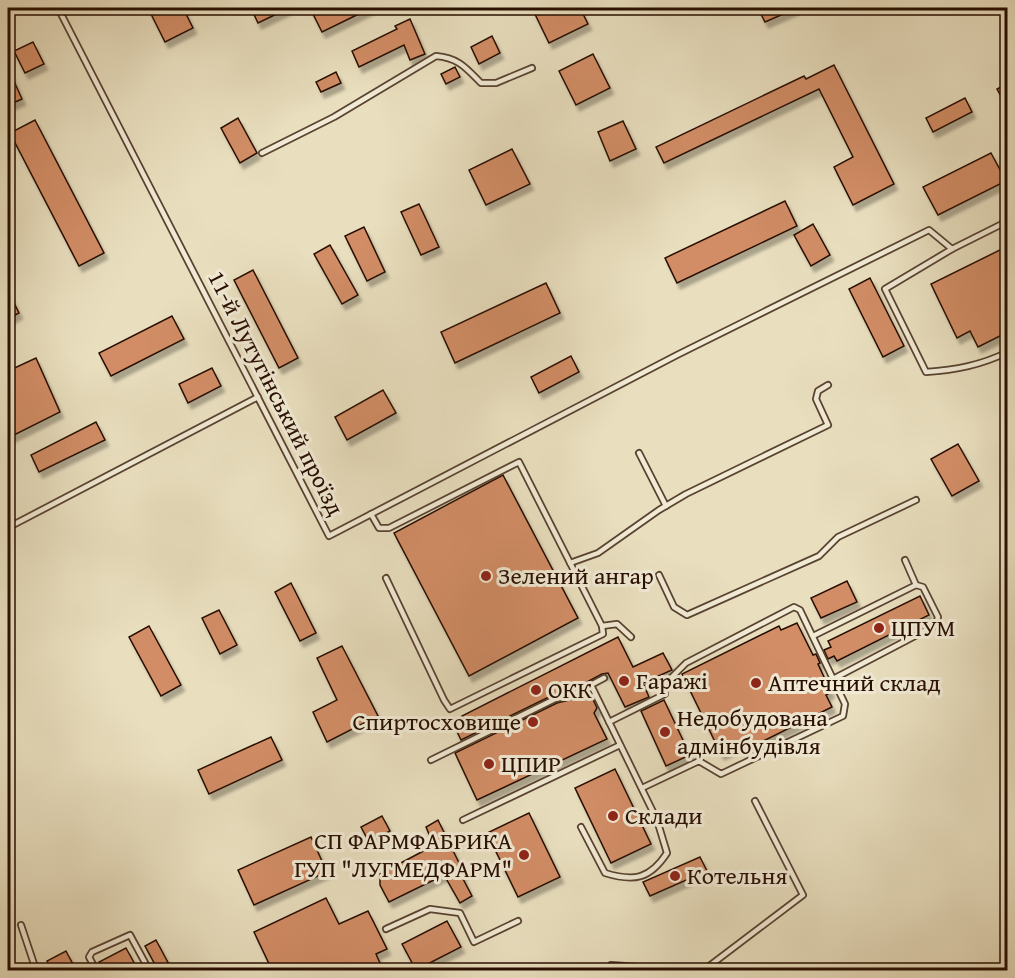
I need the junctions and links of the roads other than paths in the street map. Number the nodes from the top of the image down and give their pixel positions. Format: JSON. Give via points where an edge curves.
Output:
{"nodes":[{"id":1,"x":58,"y":8,"type":"edge"},
{"id":2,"x":532,"y":68,"type":"dead end"},
{"id":3,"x":262,"y":153,"type":"dead end"},
{"id":4,"x":1008,"y":221,"type":"edge"},
{"id":5,"x":952,"y":249,"type":"junction"},
{"id":6,"x":1008,"y":352,"type":"edge"},
{"id":7,"x":828,"y":385,"type":"dead end"},
{"id":8,"x":258,"y":397,"type":"junction"},
{"id":9,"x":639,"y":453,"type":"dead end"},
{"id":10,"x":916,"y":500,"type":"dead end"},
{"id":11,"x":666,"y":506,"type":"junction"},
{"id":12,"x":371,"y":514,"type":"junction"},
{"id":13,"x":11,"y":526,"type":"dead end"},
{"id":14,"x":905,"y":560,"type":"dead end"},
{"id":15,"x":570,"y":563,"type":"junction"},
{"id":16,"x":659,"y":575,"type":"dead end"},
{"id":17,"x":386,"y":578,"type":"dead end"},
{"id":18,"x":916,"y":585,"type":"junction"},
{"id":19,"x":602,"y":626,"type":"junction"},
{"id":20,"x":813,"y":636,"type":"junction"},
{"id":21,"x":631,"y":637,"type":"dead end"},
{"id":22,"x":604,"y":678,"type":"dead end"},
{"id":23,"x":833,"y":679,"type":"junction"},
{"id":24,"x":591,"y":685,"type":"junction"},
{"id":25,"x":609,"y":722,"type":"junction"},
{"id":26,"x":620,"y":745,"type":"junction"},
{"id":27,"x":431,"y":760,"type":"dead end"},
{"id":28,"x":642,"y":789,"type":"junction"},
{"id":29,"x":756,"y":801,"type":"dead end"},
{"id":30,"x":463,"y":820,"type":"dead end"},
{"id":31,"x":581,"y":827,"type":"dead end"},
{"id":32,"x":518,"y":921,"type":"dead end"},
{"id":33,"x":21,"y":925,"type":"dead end"},
{"id":34,"x":386,"y":929,"type":"dead end"},
{"id":35,"x":611,"y":965,"type":"dead end"},
{"id":36,"x":36,"y":970,"type":"edge"},
{"id":37,"x":96,"y":970,"type":"edge"},
{"id":38,"x":149,"y":970,"type":"edge"},
{"id":39,"x":680,"y":970,"type":"edge"},
{"id":40,"x":704,"y":970,"type":"edge"}],
"edges":[{"from":1,"to":8,"type":"lane","name":"11-й Лутугінський проїзд"},
{"from":2,"to":3,"type":"lane","via":[[496,83],[481,83],[457,60],[436,56],[334,117]]},
{"from":4,"to":5,"type":"lane"},
{"from":5,"to":6,"type":"lane","via":[[885,289],[926,372],[959,369]]},
{"from":5,"to":12,"type":"lane","name":"11-й Лутугінський проїзд","via":[[929,230]]},
{"from":7,"to":11,"type":"lane","via":[[818,391],[816,399],[828,425]]},
{"from":8,"to":12,"type":"lane","name":"11-й Лутугінський проїзд","via":[[329,536]]},
{"from":8,"to":13,"type":"lane"},
{"from":9,"to":11,"type":"lane"},
{"from":10,"to":16,"type":"lane","via":[[838,537],[819,556],[687,615],[674,607]]},
{"from":11,"to":15,"type":"lane","via":[[598,553]]},
{"from":12,"to":15,"type":"lane","via":[[379,528],[389,528],[519,462]]},
{"from":14,"to":18,"type":"lane"},
{"from":15,"to":19,"type":"lane"},
{"from":17,"to":19,"type":"lane","via":[[450,709],[603,634]]},
{"from":18,"to":20,"type":"lane"},
{"from":18,"to":23,"type":"lane","via":[[923,586],[938,617],[936,625]]},
{"from":19,"to":21,"type":"lane","via":[[617,624]]},
{"from":20,"to":23,"type":"lane"},
{"from":20,"to":25,"type":"lane","via":[[800,610],[794,607],[686,663],[663,686],[665,694]]},
{"from":22,"to":24,"type":"lane"},
{"from":23,"to":28,"type":"lane","via":[[845,704],[843,716],[721,774],[699,761]]},
{"from":24,"to":25,"type":"lane"},
{"from":24,"to":27,"type":"lane"},
{"from":25,"to":26,"type":"lane"},
{"from":26,"to":28,"type":"lane"},
{"from":26,"to":30,"type":"lane"},
{"from":28,"to":31,"type":"lane","via":[[667,854],[642,877],[621,878],[605,873]]},
{"from":29,"to":40,"type":"lane","via":[[803,895]]},
{"from":32,"to":34,"type":"lane","via":[[474,942],[460,913],[430,909]]},
{"from":33,"to":36,"type":"lane"},
{"from":35,"to":39,"type":"lane"},
{"from":37,"to":38,"type":"lane","via":[[89,957],[92,952],[130,935]]}]}
